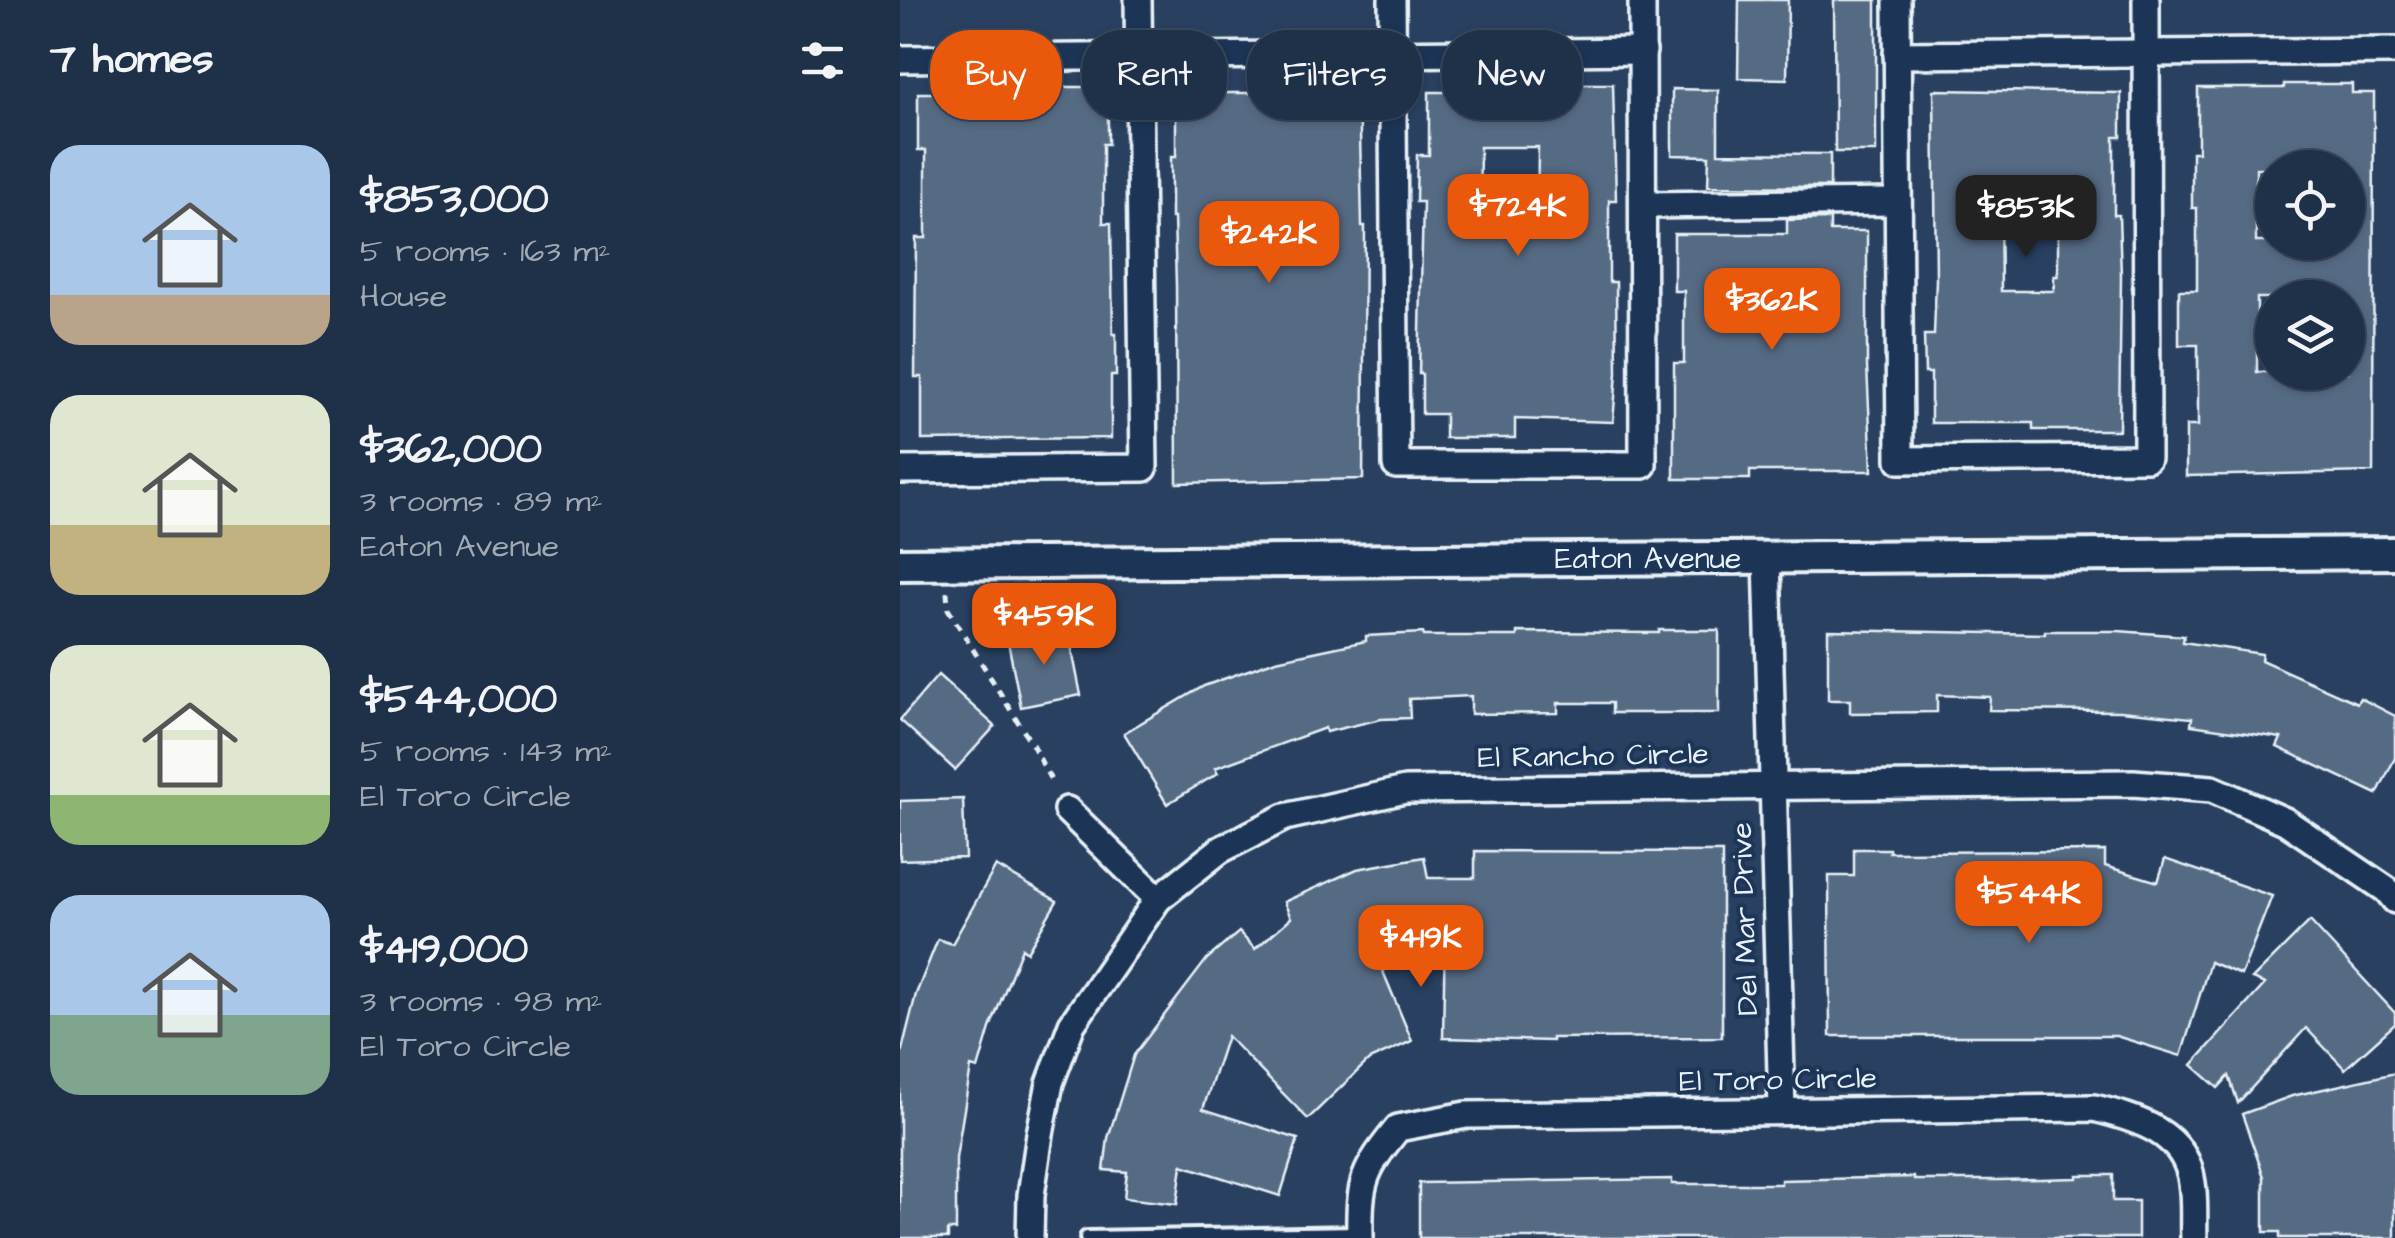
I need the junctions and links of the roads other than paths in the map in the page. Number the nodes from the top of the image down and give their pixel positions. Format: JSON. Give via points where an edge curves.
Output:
{"nodes":[{"id":1,"x":1138,"y":0,"type":"edge"},
{"id":2,"x":1392,"y":0,"type":"edge"},
{"id":3,"x":1642,"y":0,"type":"edge"},
{"id":4,"x":1897,"y":0,"type":"edge"},
{"id":5,"x":2146,"y":0,"type":"edge"},
{"id":6,"x":1138,"y":30,"type":"edge"},
{"id":7,"x":1392,"y":30,"type":"edge"},
{"id":8,"x":1642,"y":51,"type":"junction"},
{"id":9,"x":2395,"y":51,"type":"edge"},
{"id":10,"x":2146,"y":53,"type":"junction"},
{"id":11,"x":1422,"y":54,"type":"edge"},
{"id":12,"x":1897,"y":55,"type":"junction"},
{"id":13,"x":1082,"y":57,"type":"edge"},
{"id":14,"x":900,"y":59,"type":"edge"},
{"id":15,"x":1139,"y":120,"type":"edge"},
{"id":16,"x":1393,"y":120,"type":"edge"},
{"id":17,"x":1898,"y":202,"type":"junction"},
{"id":18,"x":1642,"y":205,"type":"junction"},
{"id":19,"x":900,"y":470,"type":"edge"},
{"id":20,"x":2395,"y":552,"type":"edge"},
{"id":21,"x":1767,"y":557,"type":"junction"},
{"id":22,"x":900,"y":564,"type":"edge"},
{"id":23,"x":1773,"y":786,"type":"junction"},
{"id":24,"x":1067,"y":810,"type":"road end"},
{"id":25,"x":2392,"y":890,"type":"edge"},
{"id":26,"x":1158,"y":900,"type":"junction"},
{"id":27,"x":1782,"y":1111,"type":"junction"},
{"id":28,"x":1360,"y":1235,"type":"edge"},
{"id":29,"x":1030,"y":1238,"type":"edge"},
{"id":30,"x":1086,"y":1238,"type":"edge"},
{"id":31,"x":2194,"y":1238,"type":"edge"}],
"edges":[{"from":1,"to":6,"type":"street"},
{"from":2,"to":7,"type":"street"},
{"from":3,"to":8,"type":"street"},
{"from":4,"to":12,"type":"street"},
{"from":5,"to":10,"type":"street"},
{"from":8,"to":11,"type":"street"},
{"from":8,"to":18,"type":"street"},
{"from":9,"to":10,"type":"street"},
{"from":10,"to":12,"type":"street"},
{"from":10,"to":17,"type":"street","via":[[2147,458],[1900,460]]},
{"from":12,"to":17,"type":"street"},
{"from":13,"to":14,"type":"street"},
{"from":15,"to":19,"type":"street","via":[[1144,468]]},
{"from":16,"to":18,"type":"street","via":[[1396,465],[1642,465]]},
{"from":17,"to":18,"type":"street"},
{"from":20,"to":21,"type":"street","name":"Eaton Avenue"},
{"from":21,"to":22,"type":"street","name":"Eaton Avenue"},
{"from":21,"to":23,"type":"street","name":"Del Mar Drive"},
{"from":23,"to":25,"type":"street","name":"El Rancho Circle","via":[[2133,782],[2212,789],[2284,821]]},
{"from":23,"to":26,"type":"street","name":"El Rancho Circle","via":[[1405,790],[1285,817],[1220,850]]},
{"from":23,"to":27,"type":"street","name":"Del Mar Drive"},
{"from":24,"to":26,"type":"street"},
{"from":26,"to":29,"type":"street","name":"El Rancho Circle","via":[[1072,1024],[1050,1083]]},
{"from":27,"to":28,"type":"street","name":"El Toro Circle","via":[[1466,1115],[1398,1128],[1368,1164]]},
{"from":27,"to":31,"type":"street","name":"El Toro Circle","via":[[2094,1108],[2141,1120],[2178,1147],[2192,1180]]},
{"from":28,"to":30,"type":"lane"}]}
